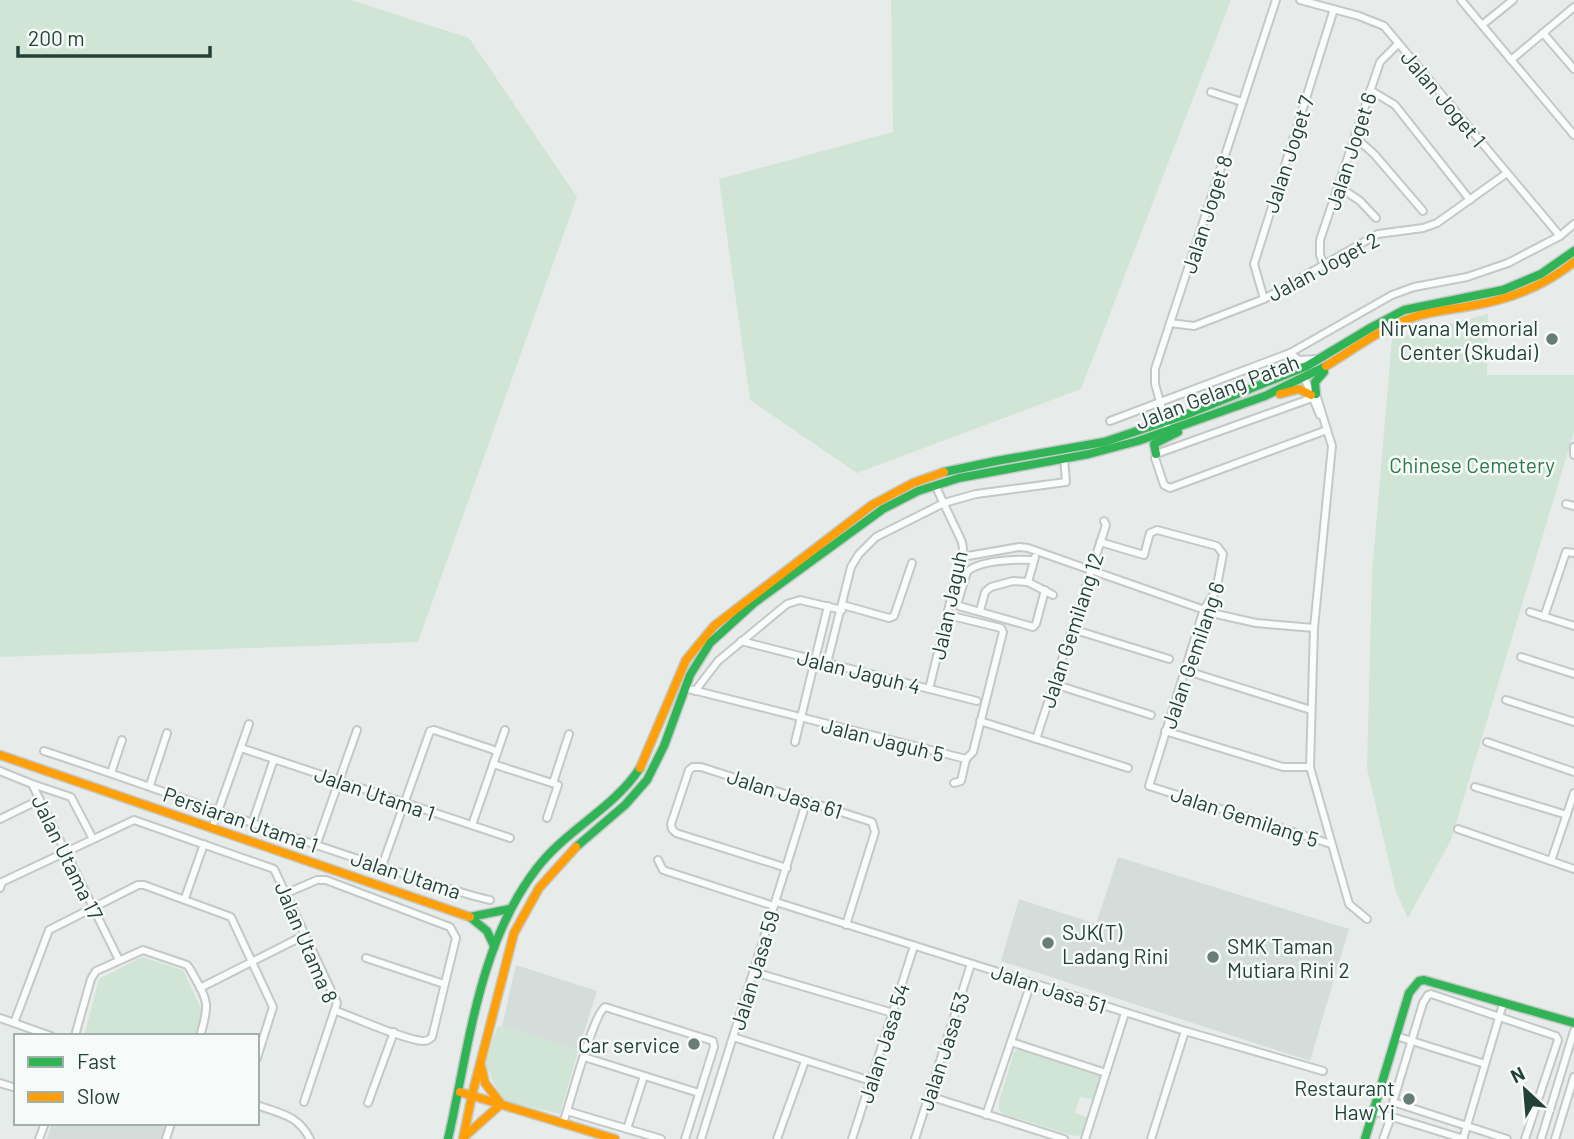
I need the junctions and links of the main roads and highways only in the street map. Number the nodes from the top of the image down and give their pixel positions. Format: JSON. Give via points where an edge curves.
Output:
{"nodes":[{"id":1,"x":1574,"y":251,"type":"edge"},
{"id":2,"x":1574,"y":262,"type":"edge"},
{"id":3,"x":1338,"y":359,"type":"junction"},
{"id":4,"x":1250,"y":401,"type":"junction"},
{"id":5,"x":1208,"y":416,"type":"junction"},
{"id":6,"x":1156,"y":454,"type":"road end"},
{"id":7,"x":969,"y":466,"type":"junction"},
{"id":8,"x":935,"y":485,"type":"junction"},
{"id":9,"x":895,"y":492,"type":"junction"},
{"id":10,"x":0,"y":755,"type":"edge"},
{"id":11,"x":510,"y":909,"type":"junction"},
{"id":12,"x":470,"y":917,"type":"junction"},
{"id":13,"x":494,"y":946,"type":"junction"},
{"id":14,"x":1574,"y":1023,"type":"edge"},
{"id":15,"x":480,"y":1063,"type":"junction"},
{"id":16,"x":460,"y":1092,"type":"junction"},
{"id":17,"x":472,"y":1095,"type":"junction"},
{"id":18,"x":501,"y":1104,"type":"junction"},
{"id":19,"x":448,"y":1139,"type":"edge"},
{"id":20,"x":463,"y":1139,"type":"edge"},
{"id":21,"x":615,"y":1139,"type":"edge"},
{"id":22,"x":1365,"y":1139,"type":"edge"}],
"edges":[{"from":1,"to":7,"type":"main road","name":"Jalan Gelang Patah","via":[[1548,270],[1506,289],[1416,306],[1393,315],[1303,368],[1165,420],[1105,441]]},
{"from":2,"to":3,"type":"main road","name":"Jalan Gelang Patah","via":[[1539,285],[1510,296],[1416,316]]},
{"from":3,"to":4,"type":"main road","name":"Jalan Gelang Patah"},
{"from":3,"to":4,"type":"main road","via":[[1317,379],[1313,396],[1299,388]]},
{"from":4,"to":5,"type":"main road","name":"Jalan Gelang Patah"},
{"from":5,"to":6,"type":"main road","via":[[1156,442]]},
{"from":5,"to":8,"type":"main road","name":"Jalan Gelang Patah","via":[[1112,449]]},
{"from":7,"to":8,"type":"main road"},
{"from":7,"to":9,"type":"main road","name":"Jalan Gelang Patah"},
{"from":8,"to":9,"type":"main road","via":[[923,483]]},
{"from":8,"to":15,"type":"main road","via":[[870,518],[738,616],[702,652],[647,781],[574,849],[529,900],[514,933]]},
{"from":9,"to":11,"type":"main road","via":[[748,599],[698,642],[669,693],[635,775],[618,796],[540,863]]},
{"from":10,"to":12,"type":"main road","name":"Persiaran Utama 1"},
{"from":11,"to":12,"type":"main road"},
{"from":11,"to":13,"type":"main road"},
{"from":12,"to":13,"type":"main road","via":[[487,931]]},
{"from":13,"to":16,"type":"main road"},
{"from":14,"to":22,"type":"main road","via":[[1419,981],[1409,993]]},
{"from":15,"to":17,"type":"main road"},
{"from":15,"to":18,"type":"main road","via":[[485,1083]]},
{"from":16,"to":17,"type":"main road"},
{"from":16,"to":19,"type":"main road"},
{"from":17,"to":18,"type":"main road"},
{"from":17,"to":20,"type":"main road"},
{"from":18,"to":20,"type":"main road"},
{"from":18,"to":21,"type":"main road"}]}
